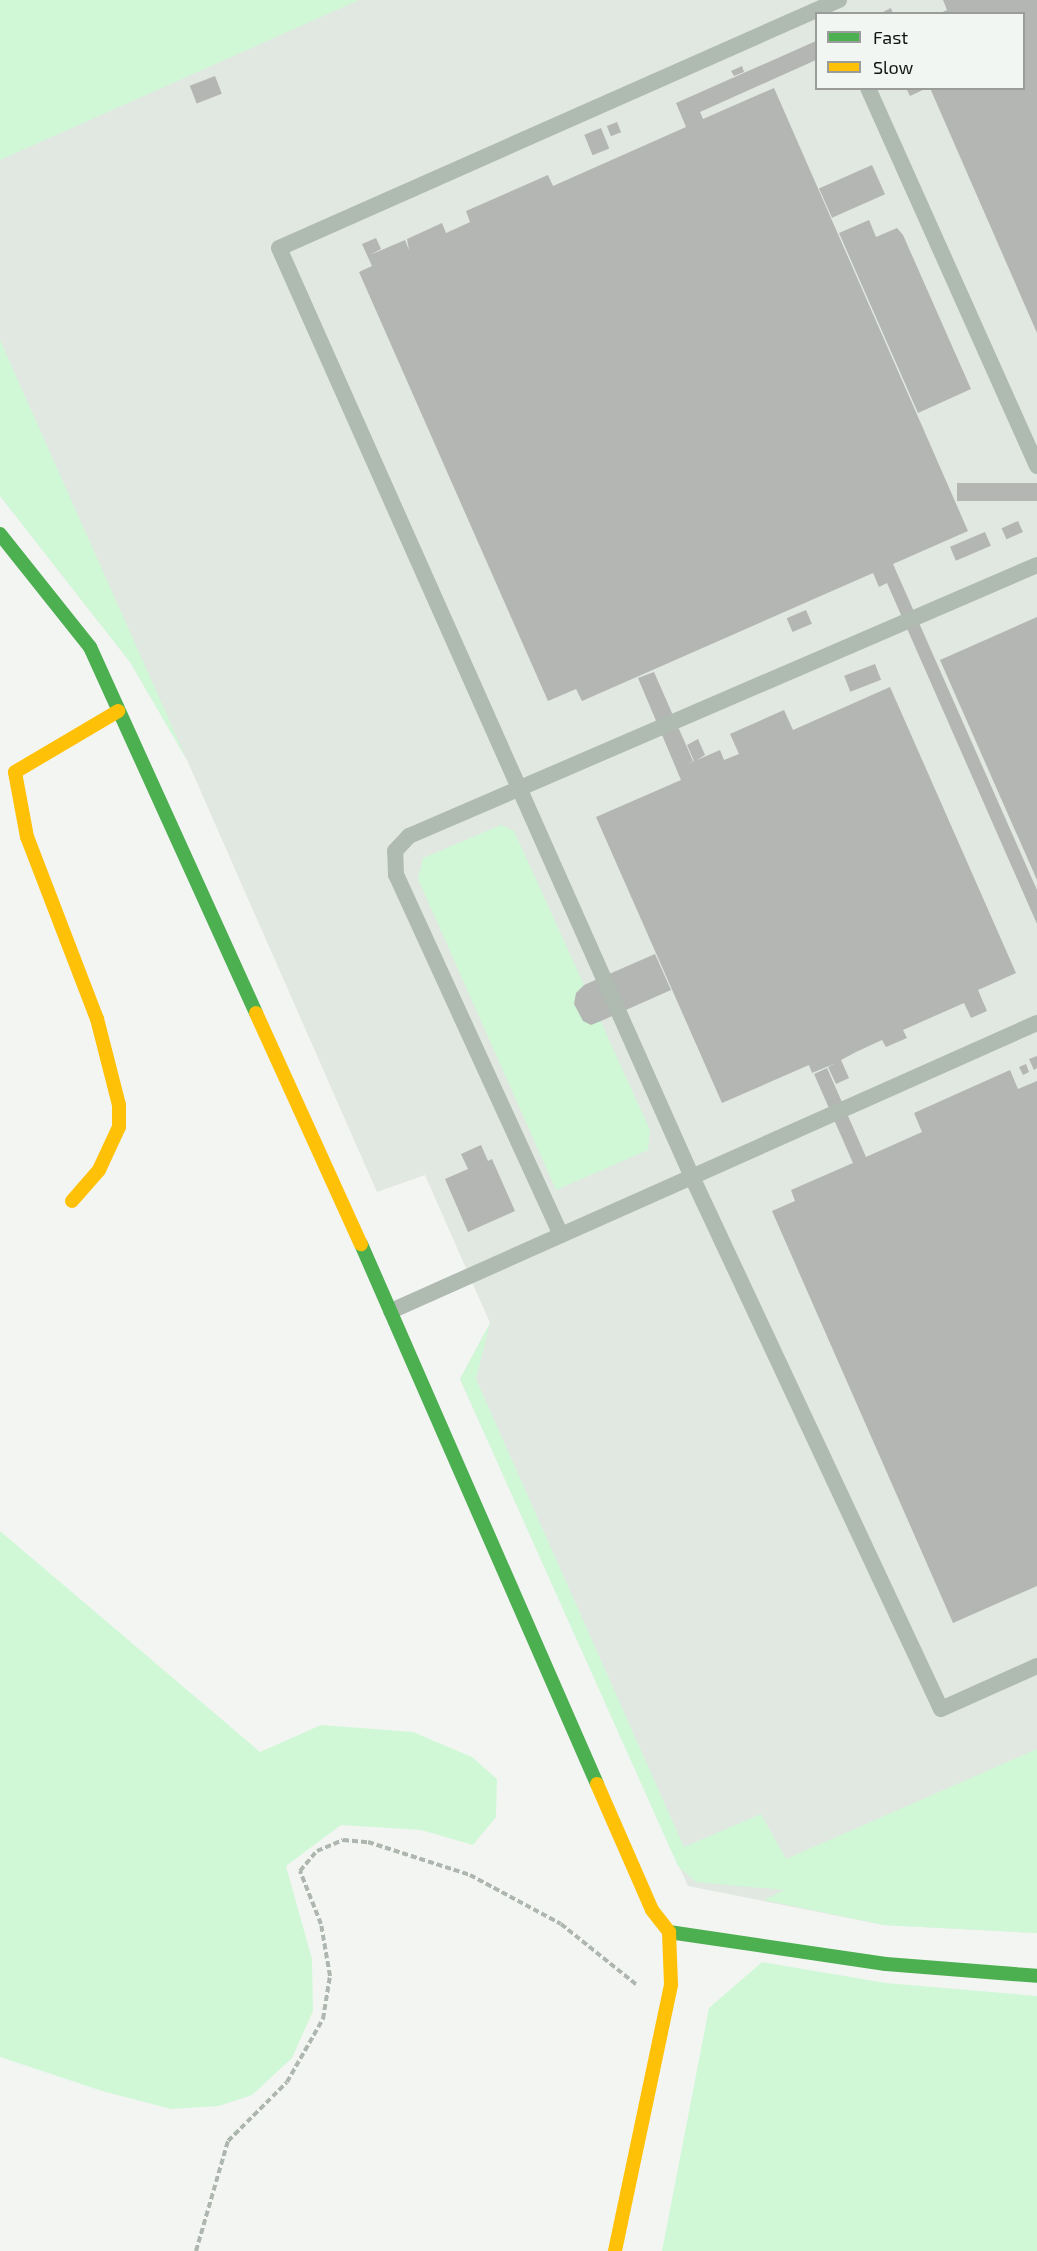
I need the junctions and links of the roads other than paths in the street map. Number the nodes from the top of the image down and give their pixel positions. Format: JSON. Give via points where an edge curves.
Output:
{"nodes":[{"id":1,"x":815,"y":14,"type":"edge"},
{"id":2,"x":869,"y":90,"type":"edge"},
{"id":3,"x":1037,"y":466,"type":"edge"},
{"id":4,"x":0,"y":534,"type":"edge"},
{"id":5,"x":1037,"y":565,"type":"edge"},
{"id":6,"x":118,"y":711,"type":"junction"},
{"id":7,"x":519,"y":788,"type":"junction"},
{"id":8,"x":1037,"y":1023,"type":"edge"},
{"id":9,"x":692,"y":1177,"type":"junction"},
{"id":10,"x":72,"y":1201,"type":"dead end"},
{"id":11,"x":561,"y":1235,"type":"junction"},
{"id":12,"x":390,"y":1311,"type":"junction"},
{"id":13,"x":1037,"y":1666,"type":"edge"},
{"id":14,"x":669,"y":1932,"type":"junction"},
{"id":15,"x":1037,"y":1976,"type":"edge"},
{"id":16,"x":615,"y":2251,"type":"edge"}],
"edges":[{"from":1,"to":7,"type":"lane","via":[[279,248]]},
{"from":2,"to":3,"type":"lane"},
{"from":4,"to":6,"type":"street","via":[[90,647]]},
{"from":5,"to":7,"type":"lane"},
{"from":6,"to":10,"type":"street","via":[[15,772],[27,837],[97,1018],[119,1105],[119,1127],[99,1170]]},
{"from":6,"to":12,"type":"street"},
{"from":7,"to":9,"type":"lane"},
{"from":7,"to":11,"type":"lane","via":[[409,836],[395,851],[396,875]]},
{"from":8,"to":9,"type":"lane"},
{"from":9,"to":11,"type":"lane"},
{"from":9,"to":13,"type":"lane","via":[[941,1709]]},
{"from":11,"to":12,"type":"lane"},
{"from":12,"to":14,"type":"street","via":[[652,1910]]},
{"from":14,"to":15,"type":"street","via":[[886,1964]]},
{"from":14,"to":16,"type":"street","via":[[671,1985]]}]}
